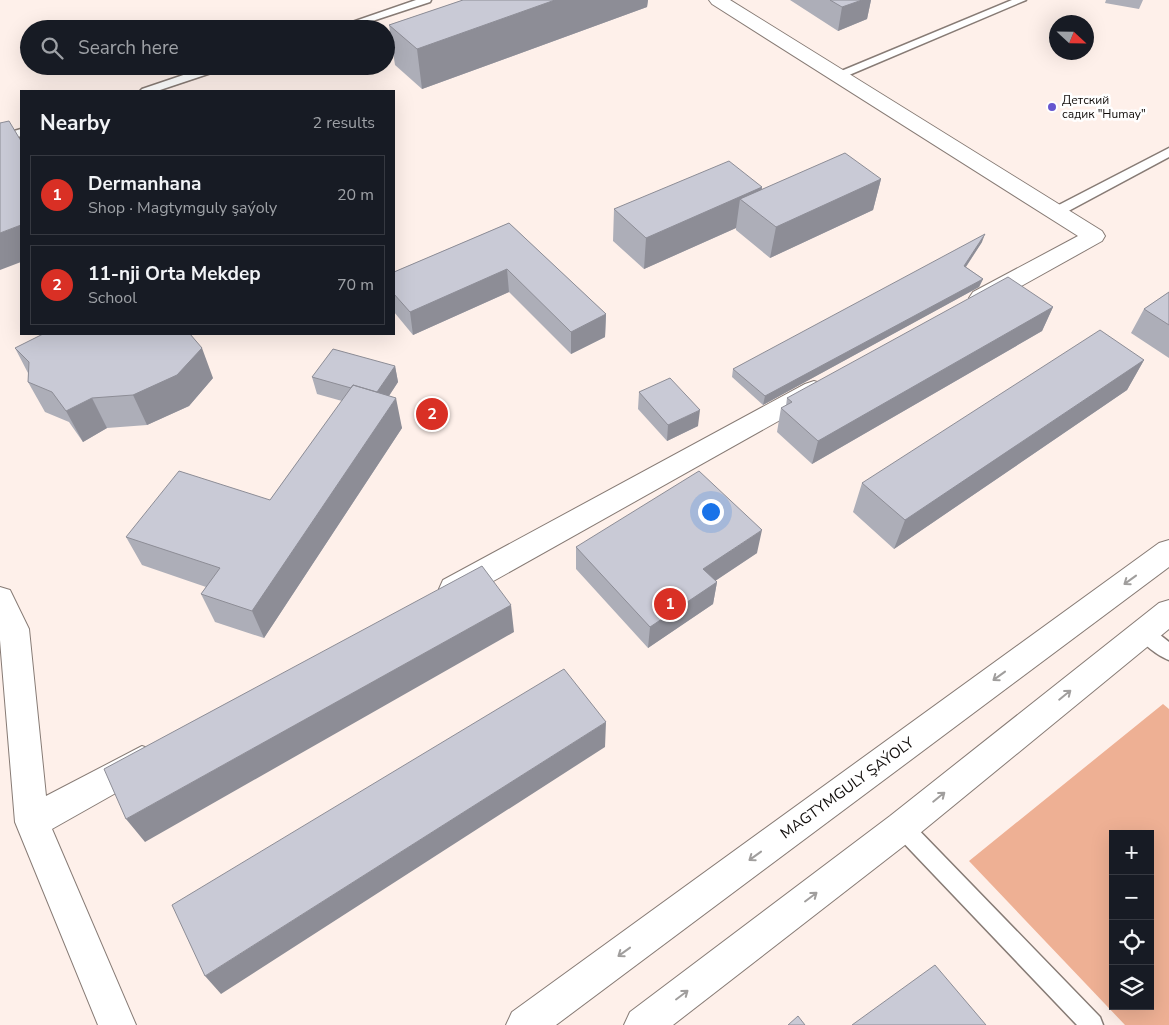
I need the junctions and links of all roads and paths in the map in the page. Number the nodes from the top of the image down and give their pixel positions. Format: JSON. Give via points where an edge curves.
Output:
{"nodes":[{"id":1,"x":426,"y":0,"type":"edge"},
{"id":2,"x":718,"y":0,"type":"edge"},
{"id":3,"x":1022,"y":0,"type":"edge"},
{"id":4,"x":365,"y":20,"type":"edge"},
{"id":5,"x":195,"y":75,"type":"edge"},
{"id":6,"x":838,"y":76,"type":"junction"},
{"id":7,"x":149,"y":90,"type":"edge"},
{"id":8,"x":20,"y":132,"type":"edge"},
{"id":9,"x":0,"y":139,"type":"edge"},
{"id":10,"x":1169,"y":152,"type":"edge"},
{"id":11,"x":1056,"y":212,"type":"junction"},
{"id":12,"x":957,"y":311,"type":"edge"},
{"id":13,"x":837,"y":378,"type":"edge"},
{"id":14,"x":1169,"y":551,"type":"edge"},
{"id":15,"x":0,"y":600,"type":"edge"},
{"id":16,"x":430,"y":602,"type":"edge"},
{"id":17,"x":1156,"y":622,"type":"edge"},
{"id":18,"x":1169,"y":652,"type":"edge"},
{"id":19,"x":162,"y":750,"type":"edge"},
{"id":20,"x":32,"y":822,"type":"junction"},
{"id":21,"x":902,"y":827,"type":"junction"},
{"id":22,"x":117,"y":1025,"type":"edge"},
{"id":23,"x":524,"y":1025,"type":"edge"},
{"id":24,"x":643,"y":1025,"type":"edge"},
{"id":25,"x":1092,"y":1025,"type":"edge"}],
"edges":[{"from":1,"to":4,"type":"lane"},
{"from":2,"to":6,"type":"street"},
{"from":3,"to":6,"type":"lane"},
{"from":5,"to":7,"type":"lane"},
{"from":6,"to":11,"type":"street"},
{"from":8,"to":9,"type":"lane"},
{"from":10,"to":11,"type":"lane"},
{"from":11,"to":12,"type":"street","via":[[1094,236]]},
{"from":13,"to":16,"type":"street"},
{"from":14,"to":23,"type":"street","name":"MAGTYMGULY ŞAÝOLY","one_way":true},
{"from":15,"to":20,"type":"street","via":[[14,629]]},
{"from":17,"to":18,"type":"lane"},
{"from":21,"to":17,"type":"street","one_way":true},
{"from":19,"to":20,"type":"street"},
{"from":20,"to":22,"type":"street"},
{"from":24,"to":21,"type":"street","one_way":true},
{"from":21,"to":25,"type":"lane"}]}
